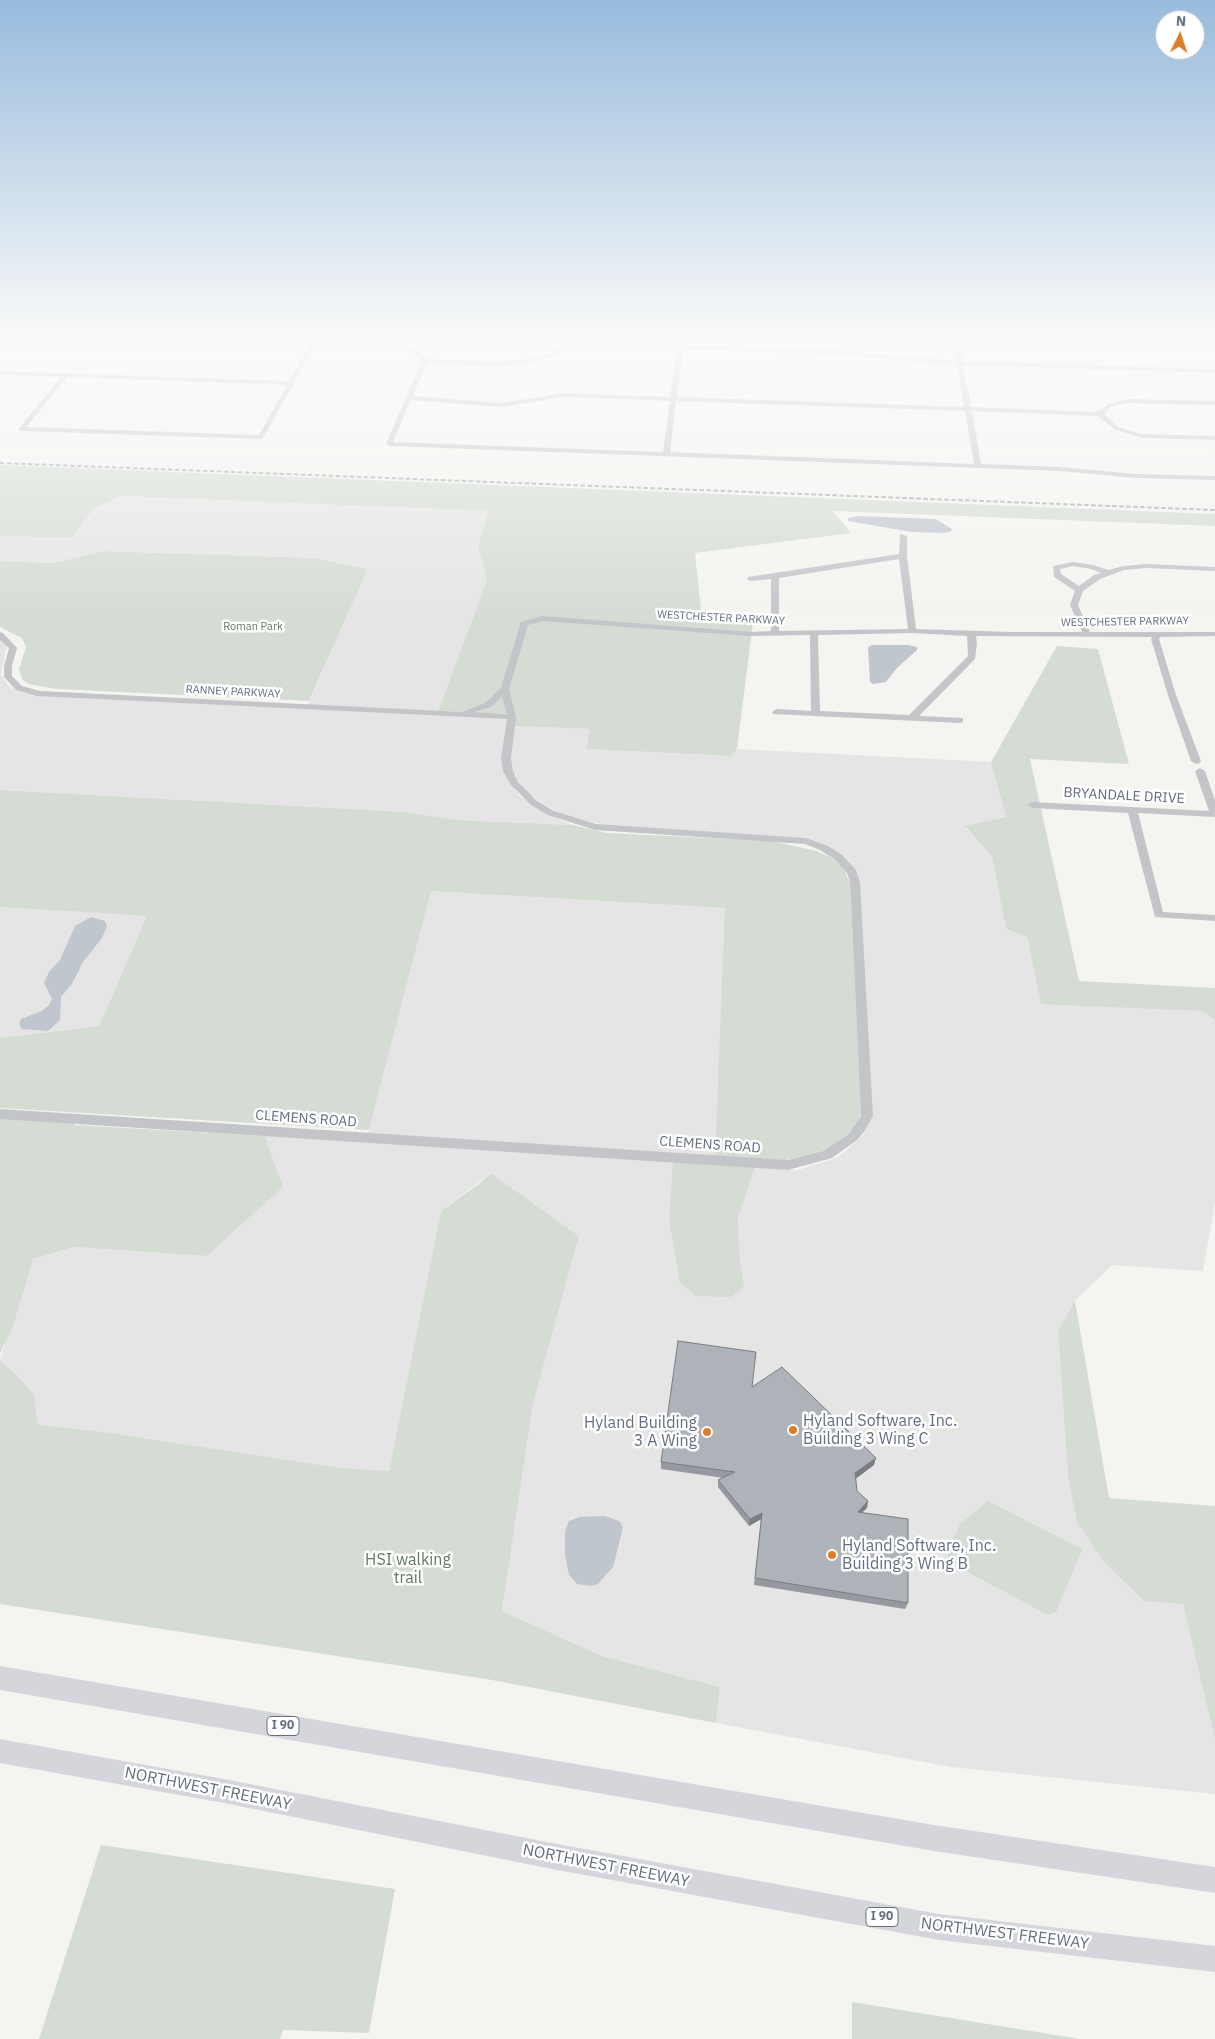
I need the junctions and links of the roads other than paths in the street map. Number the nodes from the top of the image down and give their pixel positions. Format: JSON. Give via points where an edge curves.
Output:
{"nodes":[{"id":1,"x":146,"y":433,"type":"edge"},
{"id":2,"x":263,"y":433,"type":"edge"},
{"id":3,"x":393,"y":433,"type":"edge"},
{"id":4,"x":669,"y":433,"type":"edge"},
{"id":5,"x":971,"y":433,"type":"edge"},
{"id":6,"x":1130,"y":433,"type":"edge"},
{"id":7,"x":1215,"y":438,"type":"edge"},
{"id":8,"x":666,"y":455,"type":"junction"},
{"id":9,"x":978,"y":466,"type":"junction"},
{"id":10,"x":1215,"y":478,"type":"edge"},
{"id":11,"x":903,"y":536,"type":"dead end"},
{"id":12,"x":903,"y":556,"type":"junction"},
{"id":13,"x":1215,"y":569,"type":"edge"},
{"id":14,"x":1106,"y":572,"type":"junction"},
{"id":15,"x":775,"y":576,"type":"junction"},
{"id":16,"x":751,"y":579,"type":"dead end"},
{"id":17,"x":1079,"y":590,"type":"junction"},
{"id":18,"x":912,"y":632,"type":"junction"},
{"id":19,"x":970,"y":633,"type":"junction"},
{"id":20,"x":775,"y":634,"type":"junction"},
{"id":21,"x":814,"y":634,"type":"junction"},
{"id":22,"x":1157,"y":634,"type":"junction"},
{"id":23,"x":1215,"y":634,"type":"edge"},
{"id":24,"x":0,"y":635,"type":"edge"},
{"id":25,"x":1087,"y":635,"type":"junction"},
{"id":26,"x":505,"y":689,"type":"junction"},
{"id":27,"x":776,"y":712,"type":"dead end"},
{"id":28,"x":816,"y":713,"type":"junction"},
{"id":29,"x":450,"y":714,"type":"junction"},
{"id":30,"x":512,"y":717,"type":"junction"},
{"id":31,"x":912,"y":718,"type":"junction"},
{"id":32,"x":960,"y":720,"type":"dead end"},
{"id":33,"x":1196,"y":761,"type":"dead end"},
{"id":34,"x":1200,"y":771,"type":"dead end"},
{"id":35,"x":1032,"y":805,"type":"dead end"},
{"id":36,"x":1132,"y":810,"type":"junction"},
{"id":37,"x":1215,"y":814,"type":"edge"},
{"id":38,"x":574,"y":822,"type":"joint"},
{"id":39,"x":1215,"y":918,"type":"edge"},
{"id":40,"x":0,"y":1114,"type":"edge"},
{"id":41,"x":0,"y":1678,"type":"edge"},
{"id":42,"x":0,"y":1751,"type":"edge"},
{"id":43,"x":1215,"y":1880,"type":"edge"},
{"id":44,"x":1215,"y":1958,"type":"edge"}],
"edges":[{"from":1,"to":2,"type":"street","via":[[261,437]]},
{"from":3,"to":8,"type":"street","via":[[389,444]]},
{"from":4,"to":8,"type":"street"},
{"from":5,"to":9,"type":"street"},
{"from":6,"to":7,"type":"street"},
{"from":8,"to":9,"type":"street"},
{"from":9,"to":10,"type":"street"},
{"from":11,"to":12,"type":"street"},
{"from":12,"to":15,"type":"street"},
{"from":12,"to":18,"type":"street"},
{"from":13,"to":14,"type":"street","via":[[1146,566]]},
{"from":14,"to":17,"type":"street"},
{"from":14,"to":17,"type":"street","via":[[1073,564],[1056,568],[1057,575]]},
{"from":15,"to":16,"type":"street"},
{"from":15,"to":20,"type":"street"},
{"from":17,"to":25,"type":"street","via":[[1074,605]]},
{"from":18,"to":19,"type":"street","name":"WESTCHESTER PARKWAY"},
{"from":18,"to":21,"type":"street","name":"WESTCHESTER PARKWAY"},
{"from":19,"to":25,"type":"street","name":"WESTCHESTER PARKWAY"},
{"from":19,"to":31,"type":"street","via":[[972,658]]},
{"from":20,"to":21,"type":"street","name":"WESTCHESTER PARKWAY"},
{"from":20,"to":26,"type":"street","name":"WESTCHESTER PARKWAY","via":[[536,618],[521,628]]},
{"from":21,"to":28,"type":"street"},
{"from":22,"to":23,"type":"street","name":"WESTCHESTER PARKWAY"},
{"from":22,"to":25,"type":"street","name":"WESTCHESTER PARKWAY"},
{"from":22,"to":33,"type":"street","via":[[1155,639],[1172,695]]},
{"from":24,"to":29,"type":"street","name":"RANNEY PARKWAY","via":[[13,648],[8,677],[19,688],[40,694]]},
{"from":26,"to":29,"type":"street","via":[[488,705]]},
{"from":26,"to":30,"type":"street","name":"WESTCHESTER PARKWAY"},
{"from":27,"to":28,"type":"street"},
{"from":28,"to":31,"type":"street"},
{"from":29,"to":30,"type":"street","name":"RANNEY PARKWAY"},
{"from":30,"to":38,"type":"street","name":"WESTCHESTER PARKWAY","via":[[506,758],[514,783],[534,803]]},
{"from":31,"to":32,"type":"street"},
{"from":34,"to":37,"type":"street"},
{"from":35,"to":36,"type":"street","name":"BRYANDALE DRIVE"},
{"from":36,"to":37,"type":"street","name":"BRYANDALE DRIVE"},
{"from":36,"to":39,"type":"street","via":[[1160,915]]},
{"from":38,"to":40,"type":"street","name":"CLEMENS ROAD","via":[[618,830],[806,841],[824,848],[847,865],[855,882],[867,1116],[853,1137],[828,1155],[788,1165]]},
{"from":41,"to":43,"type":"highway","number":"I 90","via":[[934,1838]]},
{"from":42,"to":44,"type":"highway","name":"NORTHWEST FREEWAY","number":"I 90","via":[[940,1927]]}]}
